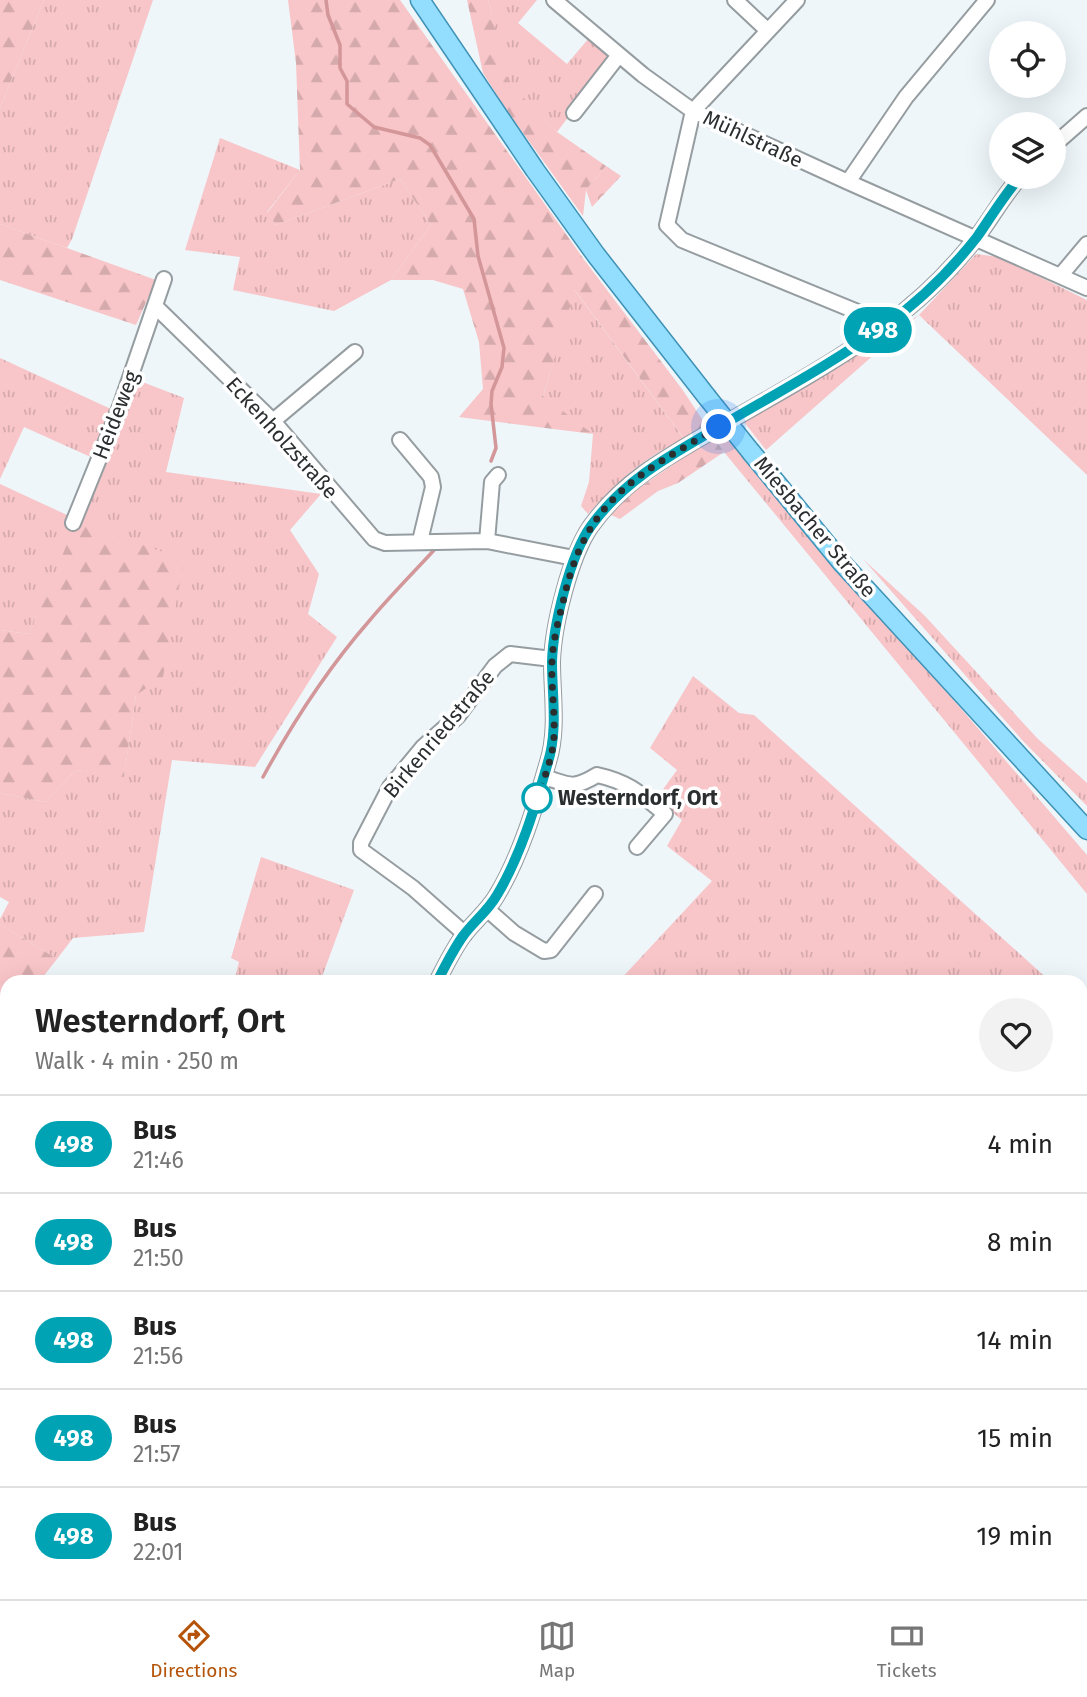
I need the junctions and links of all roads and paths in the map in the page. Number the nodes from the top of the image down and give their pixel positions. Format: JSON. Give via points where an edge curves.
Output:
{"nodes":[{"id":1,"x":420,"y":0,"type":"edge"},
{"id":2,"x":735,"y":0,"type":"edge"},
{"id":3,"x":797,"y":0,"type":"edge"},
{"id":4,"x":987,"y":0,"type":"edge"},
{"id":5,"x":562,"y":2,"type":"edge"},
{"id":6,"x":768,"y":31,"type":"junction"},
{"id":7,"x":619,"y":55,"type":"junction"},
{"id":8,"x":693,"y":111,"type":"junction"},
{"id":9,"x":574,"y":113,"type":"dead end"},
{"id":10,"x":1087,"y":116,"type":"edge"},
{"id":11,"x":1066,"y":134,"type":"edge"},
{"id":12,"x":848,"y":183,"type":"junction"},
{"id":13,"x":1011,"y":189,"type":"edge"},
{"id":14,"x":976,"y":237,"type":"junction"},
{"id":15,"x":1087,"y":244,"type":"edge"},
{"id":16,"x":1061,"y":275,"type":"junction"},
{"id":17,"x":164,"y":279,"type":"dead end"},
{"id":18,"x":1087,"y":288,"type":"edge"},
{"id":19,"x":155,"y":306,"type":"junction"},
{"id":20,"x":887,"y":324,"type":"junction"},
{"id":21,"x":355,"y":352,"type":"dead end"},
{"id":22,"x":273,"y":421,"type":"junction"},
{"id":23,"x":400,"y":440,"type":"dead end"},
{"id":24,"x":498,"y":475,"type":"dead end"},
{"id":25,"x":73,"y":523,"type":"dead end"},
{"id":26,"x":420,"y":541,"type":"junction"},
{"id":27,"x":487,"y":541,"type":"junction"},
{"id":28,"x":574,"y":558,"type":"junction"},
{"id":29,"x":552,"y":659,"type":"junction"},
{"id":30,"x":544,"y":777,"type":"junction"},
{"id":31,"x":1085,"y":829,"type":"edge"},
{"id":32,"x":637,"y":847,"type":"dead end"},
{"id":33,"x":595,"y":894,"type":"dead end"},
{"id":34,"x":488,"y":910,"type":"junction"},
{"id":35,"x":465,"y":934,"type":"junction"},
{"id":36,"x":441,"y":975,"type":"edge"}],
"edges":[{"from":1,"to":31,"type":"main road","name":"Miesbacher Straße","bridge":true,"via":[[596,254],[751,452],[843,564]]},
{"from":2,"to":6,"type":"street"},
{"from":3,"to":6,"type":"street"},
{"from":4,"to":12,"type":"street","via":[[906,97]]},
{"from":5,"to":7,"type":"street","name":"Mühlstraße"},
{"from":6,"to":8,"type":"street"},
{"from":7,"to":8,"type":"street","name":"Mühlstraße"},
{"from":7,"to":9,"type":"street"},
{"from":8,"to":12,"type":"street","name":"Mühlstraße"},
{"from":8,"to":20,"type":"street","via":[[667,225],[682,240]]},
{"from":10,"to":11,"type":"street"},
{"from":12,"to":14,"type":"street","name":"Mühlstraße"},
{"from":13,"to":14,"type":"street"},
{"from":14,"to":16,"type":"street","name":"Mühlstraße"},
{"from":14,"to":20,"type":"street","via":[[943,277]]},
{"from":15,"to":16,"type":"street"},
{"from":16,"to":18,"type":"street","name":"Mühlstraße"},
{"from":17,"to":19,"type":"street","name":"Heideweg"},
{"from":19,"to":22,"type":"street","name":"Eckenholzstraße"},
{"from":19,"to":25,"type":"street","name":"Heideweg"},
{"from":20,"to":28,"type":"street","via":[[652,466],[596,519]]},
{"from":21,"to":22,"type":"street"},
{"from":22,"to":26,"type":"street","name":"Eckenholzstraße","via":[[374,539]]},
{"from":23,"to":26,"type":"street","via":[[431,477],[433,486]]},
{"from":24,"to":27,"type":"street","via":[[492,482]]},
{"from":26,"to":27,"type":"street","name":"Eckenholzstraße"},
{"from":27,"to":28,"type":"street","name":"Eckenholzstraße"},
{"from":28,"to":29,"type":"street"},
{"from":29,"to":30,"type":"street","via":[[554,737]]},
{"from":29,"to":35,"type":"street","name":"Birkenriedstraße","via":[[510,654],[495,666],[458,716],[423,747],[390,786],[361,843],[361,850]]},
{"from":30,"to":32,"type":"street","via":[[573,786],[597,775],[618,779],[640,793],[666,814]]},
{"from":30,"to":34,"type":"street","via":[[521,842]]},
{"from":33,"to":34,"type":"street","via":[[551,950],[544,951],[514,933]]},
{"from":34,"to":35,"type":"street"},
{"from":35,"to":36,"type":"street"}]}
